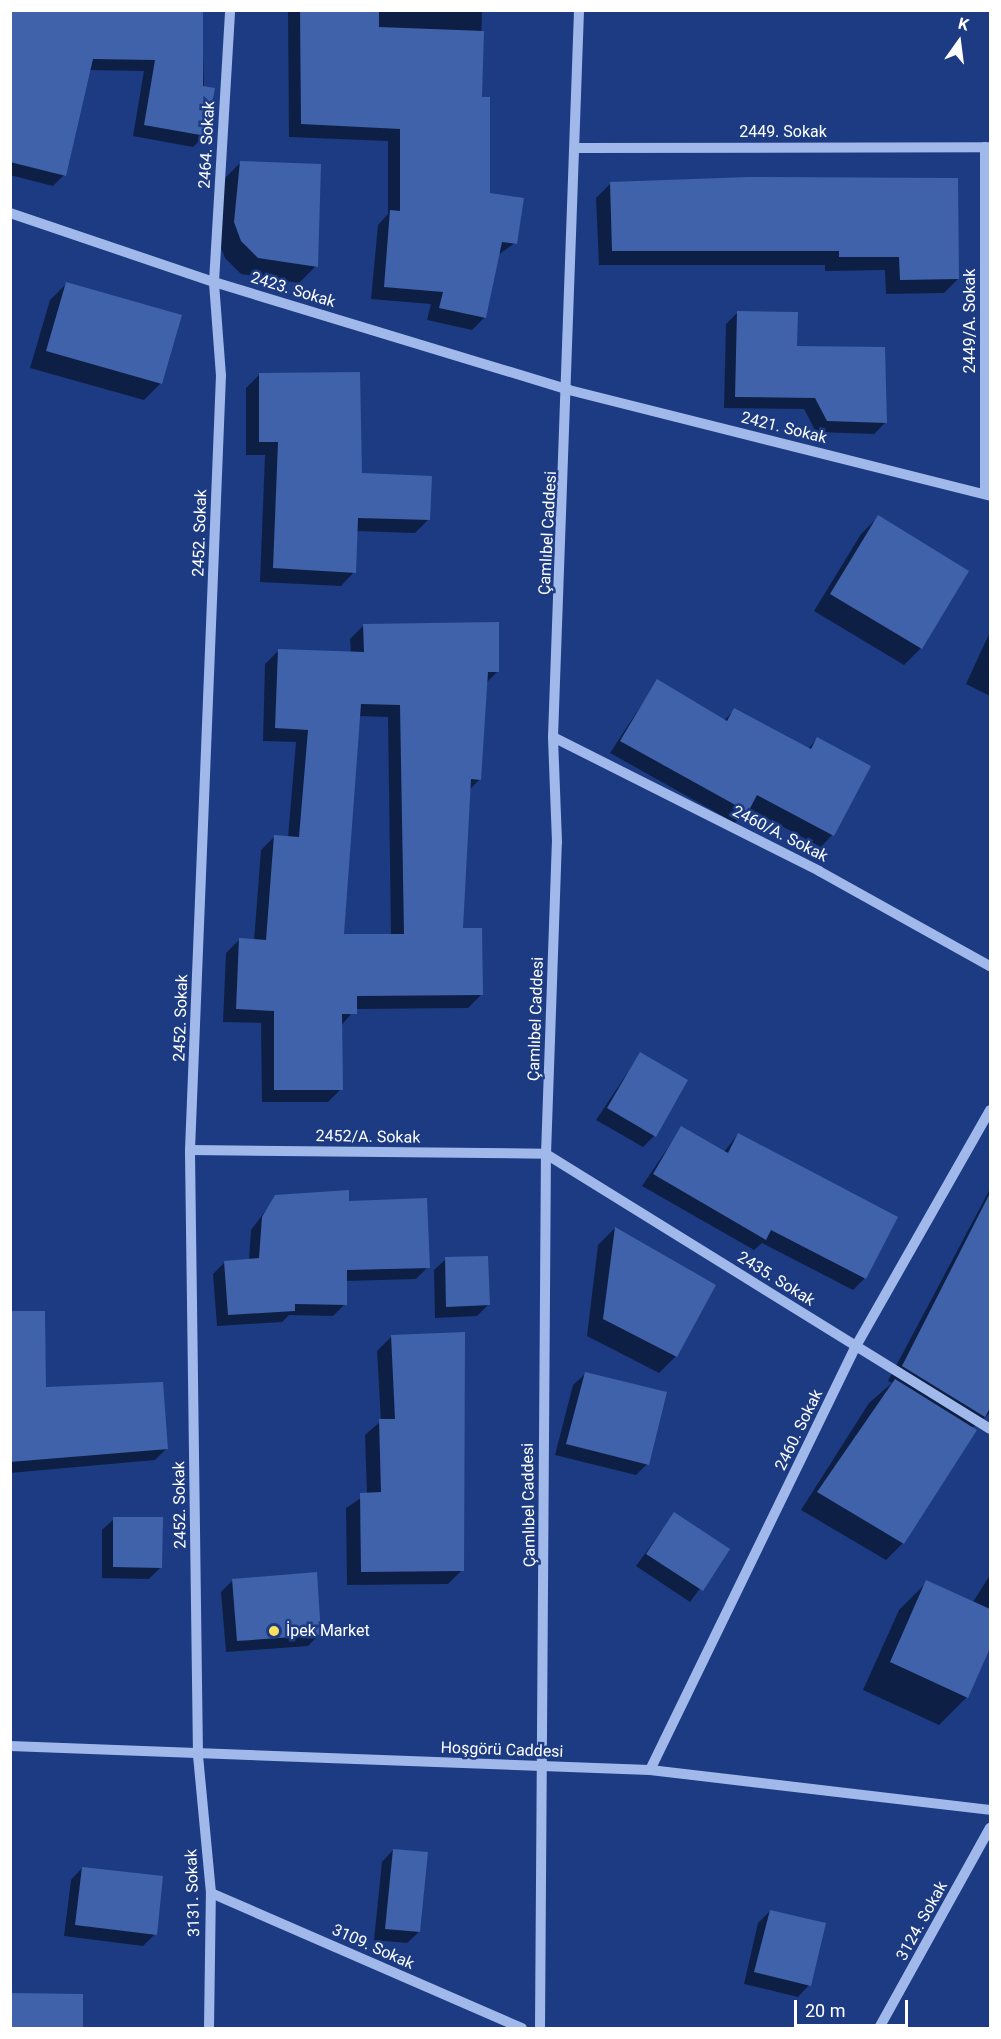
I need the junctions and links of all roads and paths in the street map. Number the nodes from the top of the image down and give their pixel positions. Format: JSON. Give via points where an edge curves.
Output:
{"nodes":[{"id":1,"x":230,"y":10,"type":"edge"},
{"id":2,"x":579,"y":10,"type":"edge"},
{"id":3,"x":988,"y":147,"type":"edge"},
{"id":4,"x":576,"y":148,"type":"junction"},
{"id":5,"x":10,"y":213,"type":"edge"},
{"id":6,"x":214,"y":282,"type":"junction"},
{"id":7,"x":569,"y":390,"type":"junction"},
{"id":8,"x":988,"y":495,"type":"edge"},
{"id":9,"x":553,"y":737,"type":"junction"},
{"id":10,"x":990,"y":966,"type":"edge"},
{"id":11,"x":990,"y":1110,"type":"edge"},
{"id":12,"x":190,"y":1150,"type":"junction"},
{"id":13,"x":546,"y":1154,"type":"junction"},
{"id":14,"x":856,"y":1346,"type":"junction"},
{"id":15,"x":990,"y":1429,"type":"edge"},
{"id":16,"x":10,"y":1746,"type":"edge"},
{"id":17,"x":198,"y":1756,"type":"junction"},
{"id":18,"x":542,"y":1766,"type":"junction"},
{"id":19,"x":650,"y":1770,"type":"junction"},
{"id":20,"x":990,"y":1810,"type":"edge"},
{"id":21,"x":990,"y":1828,"type":"edge"},
{"id":22,"x":211,"y":1893,"type":"junction"},
{"id":23,"x":209,"y":2028,"type":"edge"},
{"id":24,"x":522,"y":2028,"type":"edge"},
{"id":25,"x":540,"y":2028,"type":"edge"},
{"id":26,"x":879,"y":2028,"type":"edge"}],
"edges":[{"from":1,"to":6,"type":"street","name":"2464. Sokak"},
{"from":2,"to":4,"type":"street","name":"Çamlıbel Caddesi"},
{"from":3,"to":4,"type":"street","name":"2449. Sokak"},
{"from":3,"to":8,"type":"street","name":"2449/A. Sokak"},
{"from":4,"to":7,"type":"street","name":"Çamlıbel Caddesi"},
{"from":5,"to":6,"type":"street","name":"2423. Sokak"},
{"from":6,"to":7,"type":"street","name":"2423. Sokak"},
{"from":6,"to":12,"type":"street","name":"2452. Sokak","via":[[221,376]]},
{"from":7,"to":8,"type":"street","name":"2421. Sokak"},
{"from":7,"to":9,"type":"street","name":"Çamlıbel Caddesi"},
{"from":9,"to":10,"type":"street","name":"2460/A. Sokak","via":[[819,871]]},
{"from":9,"to":13,"type":"street","name":"Çamlıbel Caddesi","via":[[557,842]]},
{"from":11,"to":14,"type":"street","name":"2460. Sokak"},
{"from":12,"to":13,"type":"street","name":"2452/A. Sokak"},
{"from":12,"to":17,"type":"street","name":"2452. Sokak"},
{"from":13,"to":14,"type":"street","name":"2435. Sokak"},
{"from":13,"to":18,"type":"street","name":"Çamlıbel Caddesi"},
{"from":14,"to":15,"type":"street","name":"2435. Sokak"},
{"from":14,"to":19,"type":"street","name":"2460. Sokak"},
{"from":16,"to":17,"type":"street","name":"Hoşgörü Caddesi"},
{"from":17,"to":18,"type":"street","name":"Hoşgörü Caddesi"},
{"from":17,"to":22,"type":"street","name":"3131. Sokak"},
{"from":18,"to":19,"type":"street","name":"Hoşgörü Caddesi"},
{"from":18,"to":25,"type":"street","name":"Çamlıbel Caddesi"},
{"from":19,"to":20,"type":"street","name":"Hoşgörü Caddesi"},
{"from":21,"to":26,"type":"street","name":"3124. Sokak"},
{"from":22,"to":23,"type":"street","name":"3131. Sokak"},
{"from":22,"to":24,"type":"street","name":"3109. Sokak"}]}
